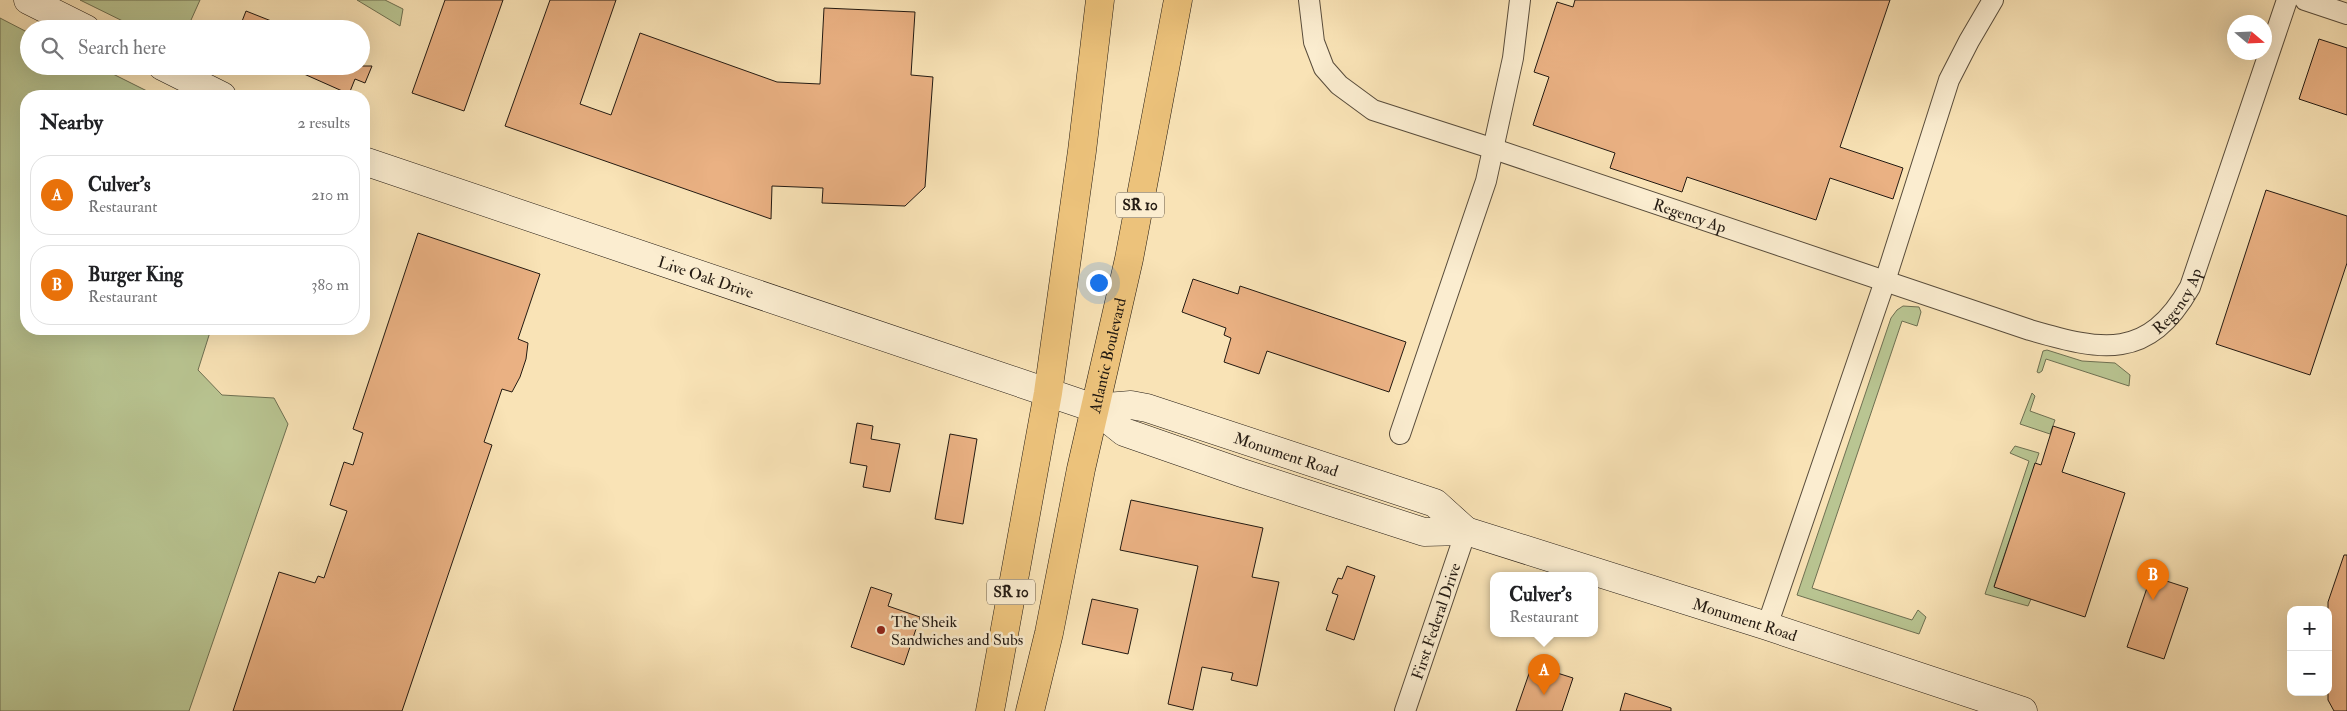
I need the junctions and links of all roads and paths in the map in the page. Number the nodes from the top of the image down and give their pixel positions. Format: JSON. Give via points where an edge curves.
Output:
{"nodes":[{"id":1,"x":28,"y":0,"type":"edge"},
{"id":2,"x":1100,"y":0,"type":"edge"},
{"id":3,"x":1178,"y":0,"type":"edge"},
{"id":4,"x":1309,"y":0,"type":"edge"},
{"id":5,"x":1520,"y":0,"type":"edge"},
{"id":6,"x":1993,"y":0,"type":"edge"},
{"id":7,"x":2287,"y":0,"type":"edge"},
{"id":8,"x":2305,"y":0,"type":"edge"},
{"id":9,"x":2347,"y":14,"type":"edge"},
{"id":10,"x":68,"y":20,"type":"edge"},
{"id":11,"x":180,"y":75,"type":"edge"},
{"id":12,"x":210,"y":90,"type":"edge"},
{"id":13,"x":1494,"y":149,"type":"junction"},
{"id":14,"x":370,"y":163,"type":"edge"},
{"id":15,"x":1885,"y":281,"type":"junction"},
{"id":16,"x":1048,"y":393,"type":"junction"},
{"id":17,"x":1094,"y":408,"type":"junction"},
{"id":18,"x":1400,"y":434,"type":"dead end"},
{"id":19,"x":1466,"y":532,"type":"junction"},
{"id":20,"x":1594,"y":572,"type":"edge"},
{"id":21,"x":1598,"y":573,"type":"edge"},
{"id":22,"x":1767,"y":626,"type":"junction"},
{"id":23,"x":990,"y":711,"type":"edge"},
{"id":24,"x":1030,"y":711,"type":"edge"},
{"id":25,"x":1405,"y":711,"type":"edge"},
{"id":26,"x":2023,"y":711,"type":"edge"}],
"edges":[{"from":1,"to":10,"type":"main road"},
{"from":2,"to":16,"type":"highway","number":"SR 10"},
{"from":3,"to":17,"type":"highway","name":"Atlantic Boulevard","number":"SR 10","via":[[1134,233]]},
{"from":4,"to":13,"type":"street","name":"Regency Ap","via":[[1314,42],[1324,68],[1355,99],[1374,110]]},
{"from":5,"to":13,"type":"street","via":[[1513,58]]},
{"from":6,"to":15,"type":"street","via":[[1949,80]]},
{"from":7,"to":15,"type":"street","name":"Regency Ap","via":[[2190,287],[2163,324],[2142,338],[2114,346],[2087,344],[2058,338]]},
{"from":8,"to":9,"type":"street"},
{"from":11,"to":12,"type":"main road"},
{"from":13,"to":15,"type":"street","name":"Regency Ap"},
{"from":13,"to":18,"type":"street"},
{"from":14,"to":16,"type":"main road","name":"Live Oak Drive"},
{"from":15,"to":22,"type":"street"},
{"from":16,"to":17,"type":"main road","name":"Monument Road"},
{"from":16,"to":23,"type":"highway","number":"SR 10"},
{"from":17,"to":19,"type":"main road","name":"Monument Road","via":[[1131,405],[1147,408],[1435,502]]},
{"from":17,"to":24,"type":"highway","name":"Atlantic Boulevard","number":"SR 10","via":[[1049,634]]},
{"from":19,"to":20,"type":"main road","name":"Monument Road"},
{"from":19,"to":25,"type":"street","name":"First Federal Drive"},
{"from":21,"to":22,"type":"main road","name":"Monument Road"},
{"from":22,"to":26,"type":"main road","name":"Monument Road"}]}
